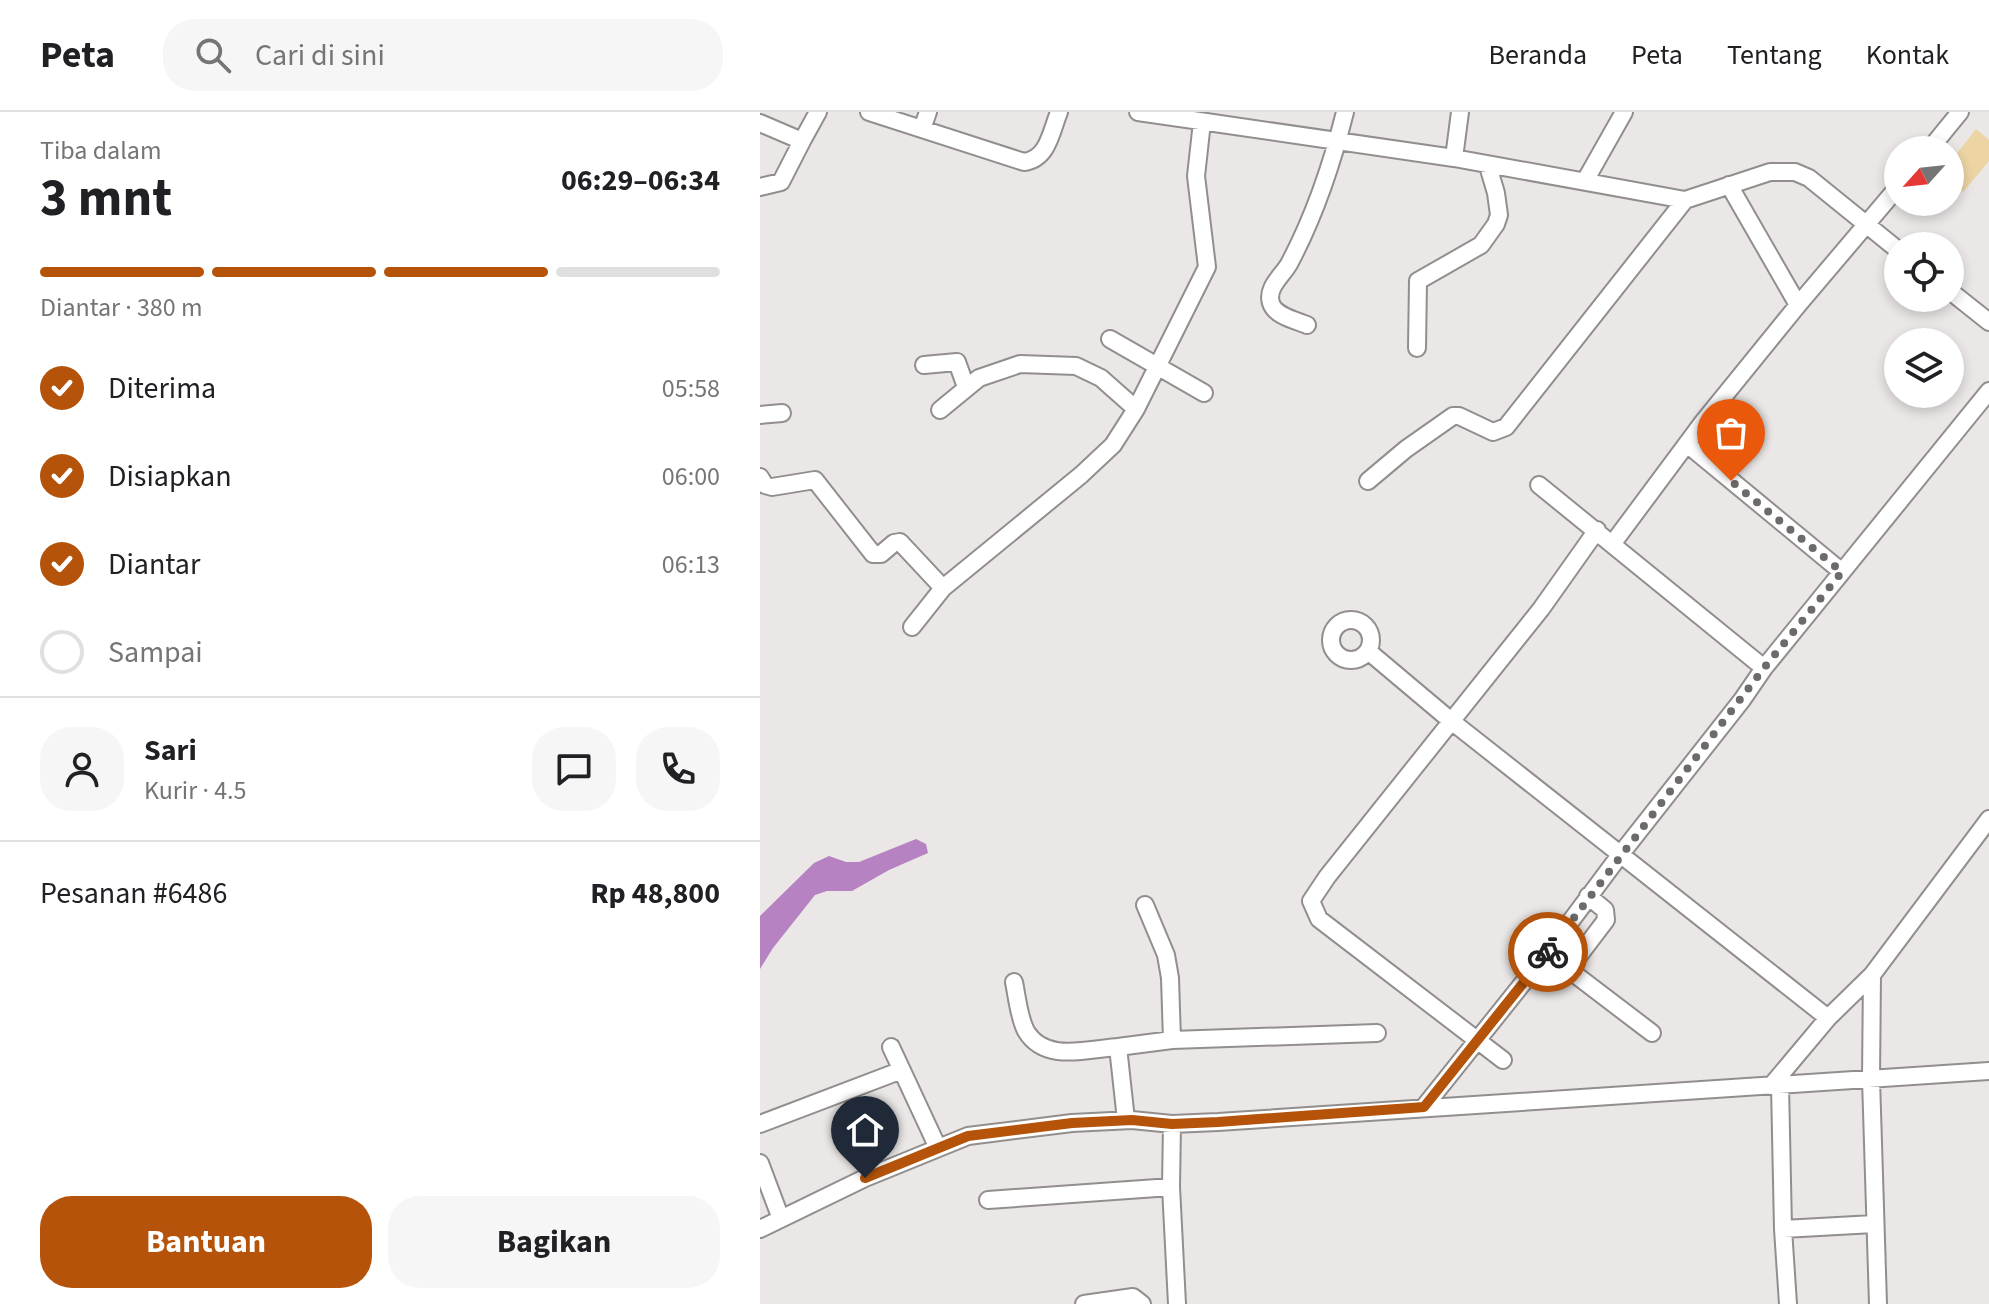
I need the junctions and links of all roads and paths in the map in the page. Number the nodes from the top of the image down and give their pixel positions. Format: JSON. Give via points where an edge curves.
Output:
{"nodes":[{"id":1,"x":818,"y":112,"type":"edge"},
{"id":2,"x":869,"y":112,"type":"edge"},
{"id":3,"x":928,"y":112,"type":"edge"},
{"id":4,"x":1059,"y":112,"type":"edge"},
{"id":5,"x":1138,"y":112,"type":"edge"},
{"id":6,"x":1345,"y":112,"type":"edge"},
{"id":7,"x":1460,"y":112,"type":"edge"},
{"id":8,"x":1624,"y":112,"type":"edge"},
{"id":9,"x":1960,"y":112,"type":"edge"},
{"id":10,"x":1222,"y":118,"type":"edge"},
{"id":11,"x":1202,"y":122,"type":"junction"},
{"id":12,"x":760,"y":123,"type":"edge"},
{"id":13,"x":922,"y":129,"type":"junction"},
{"id":14,"x":1940,"y":136,"type":"edge"},
{"id":15,"x":802,"y":141,"type":"junction"},
{"id":16,"x":1338,"y":141,"type":"junction"},
{"id":17,"x":1454,"y":158,"type":"junction"},
{"id":18,"x":1488,"y":166,"type":"junction"},
{"id":19,"x":1585,"y":181,"type":"junction"},
{"id":20,"x":1729,"y":185,"type":"junction"},
{"id":21,"x":760,"y":187,"type":"edge"},
{"id":22,"x":1685,"y":200,"type":"junction"},
{"id":23,"x":1884,"y":205,"type":"edge"},
{"id":24,"x":1867,"y":226,"type":"junction"},
{"id":25,"x":1884,"y":239,"type":"edge"},
{"id":26,"x":1964,"y":302,"type":"edge"},
{"id":27,"x":1798,"y":305,"type":"junction"},
{"id":28,"x":1989,"y":322,"type":"edge"},
{"id":29,"x":1307,"y":325,"type":"dead end"},
{"id":30,"x":1110,"y":339,"type":"dead end"},
{"id":31,"x":1417,"y":348,"type":"dead end"},
{"id":32,"x":924,"y":365,"type":"dead end"},
{"id":33,"x":1159,"y":365,"type":"junction"},
{"id":34,"x":966,"y":387,"type":"junction"},
{"id":35,"x":1989,"y":391,"type":"edge"},
{"id":36,"x":1204,"y":393,"type":"dead end"},
{"id":37,"x":1136,"y":409,"type":"junction"},
{"id":38,"x":940,"y":410,"type":"dead end"},
{"id":39,"x":782,"y":413,"type":"dead end"},
{"id":40,"x":760,"y":415,"type":"edge"},
{"id":41,"x":1687,"y":444,"type":"junction"},
{"id":42,"x":760,"y":477,"type":"edge"},
{"id":43,"x":1368,"y":481,"type":"dead end"},
{"id":44,"x":1539,"y":485,"type":"dead end"},
{"id":45,"x":1597,"y":530,"type":"junction"},
{"id":46,"x":1613,"y":543,"type":"junction"},
{"id":47,"x":1842,"y":572,"type":"junction"},
{"id":48,"x":943,"y":588,"type":"junction"},
{"id":49,"x":912,"y":627,"type":"dead end"},
{"id":50,"x":1368,"y":651,"type":"dead end"},
{"id":51,"x":1764,"y":668,"type":"junction"},
{"id":52,"x":1450,"y":720,"type":"junction"},
{"id":53,"x":1989,"y":819,"type":"edge"},
{"id":54,"x":1620,"y":855,"type":"junction"},
{"id":55,"x":1588,"y":896,"type":"junction"},
{"id":56,"x":1145,"y":905,"type":"dead end"},
{"id":57,"x":1547,"y":953,"type":"junction"},
{"id":58,"x":1568,"y":970,"type":"junction"},
{"id":59,"x":1872,"y":975,"type":"junction"},
{"id":60,"x":1014,"y":982,"type":"dead end"},
{"id":61,"x":1828,"y":1018,"type":"junction"},
{"id":62,"x":1377,"y":1033,"type":"dead end"},
{"id":63,"x":1652,"y":1033,"type":"dead end"},
{"id":64,"x":1172,"y":1040,"type":"junction"},
{"id":65,"x":1478,"y":1042,"type":"junction"},
{"id":66,"x":891,"y":1047,"type":"dead end"},
{"id":67,"x":1118,"y":1047,"type":"junction"},
{"id":68,"x":1503,"y":1060,"type":"dead end"},
{"id":69,"x":902,"y":1070,"type":"junction"},
{"id":70,"x":1989,"y":1071,"type":"edge"},
{"id":71,"x":1871,"y":1079,"type":"junction"},
{"id":72,"x":1776,"y":1086,"type":"junction"},
{"id":73,"x":1424,"y":1107,"type":"junction"},
{"id":74,"x":1126,"y":1120,"type":"junction"},
{"id":75,"x":760,"y":1124,"type":"edge"},
{"id":76,"x":1172,"y":1124,"type":"junction"},
{"id":77,"x":938,"y":1148,"type":"junction"},
{"id":78,"x":760,"y":1163,"type":"edge"},
{"id":79,"x":1171,"y":1187,"type":"junction"},
{"id":80,"x":988,"y":1200,"type":"dead end"},
{"id":81,"x":781,"y":1219,"type":"junction"},
{"id":82,"x":1874,"y":1224,"type":"junction"},
{"id":83,"x":760,"y":1229,"type":"edge"},
{"id":84,"x":1783,"y":1229,"type":"junction"},
{"id":85,"x":1084,"y":1304,"type":"edge"},
{"id":86,"x":1142,"y":1304,"type":"edge"},
{"id":87,"x":1177,"y":1304,"type":"edge"},
{"id":88,"x":1788,"y":1304,"type":"edge"},
{"id":89,"x":1878,"y":1304,"type":"edge"}],
"edges":[{"from":1,"to":15,"type":"street"},
{"from":2,"to":13,"type":"street"},
{"from":3,"to":13,"type":"street"},
{"from":4,"to":13,"type":"street","via":[[1043,152],[1029,161]]},
{"from":5,"to":11,"type":"street"},
{"from":6,"to":16,"type":"street"},
{"from":7,"to":17,"type":"street"},
{"from":8,"to":19,"type":"street"},
{"from":9,"to":14,"type":"street"},
{"from":10,"to":11,"type":"street"},
{"from":10,"to":16,"type":"street"},
{"from":11,"to":33,"type":"street","via":[[1196,176],[1207,267]]},
{"from":12,"to":15,"type":"street"},
{"from":15,"to":21,"type":"street","via":[[781,182]]},
{"from":16,"to":17,"type":"street"},
{"from":16,"to":29,"type":"street","via":[[1315,207],[1270,296],[1279,314]]},
{"from":17,"to":18,"type":"street"},
{"from":18,"to":19,"type":"street"},
{"from":18,"to":31,"type":"street","via":[[1499,215],[1496,224],[1481,245],[1418,281]]},
{"from":19,"to":22,"type":"street"},
{"from":20,"to":22,"type":"street"},
{"from":20,"to":24,"type":"street","via":[[1770,172],[1795,172]]},
{"from":20,"to":27,"type":"street"},
{"from":22,"to":43,"type":"street","via":[[1506,427],[1493,432],[1453,416]]},
{"from":23,"to":24,"type":"street"},
{"from":24,"to":25,"type":"street"},
{"from":24,"to":27,"type":"street"},
{"from":26,"to":28,"type":"street"},
{"from":27,"to":41,"type":"street"},
{"from":30,"to":33,"type":"street"},
{"from":32,"to":34,"type":"street","via":[[957,362]]},
{"from":33,"to":36,"type":"street"},
{"from":33,"to":37,"type":"street"},
{"from":34,"to":37,"type":"street","via":[[1020,364],[1076,366],[1101,378]]},
{"from":34,"to":38,"type":"street"},
{"from":35,"to":47,"type":"street"},
{"from":37,"to":48,"type":"street","via":[[1113,445],[1081,475]]},
{"from":39,"to":40,"type":"street"},
{"from":41,"to":46,"type":"street"},
{"from":41,"to":47,"type":"street"},
{"from":42,"to":48,"type":"street","via":[[772,487],[815,480],[873,554],[900,542]]},
{"from":44,"to":45,"type":"street"},
{"from":45,"to":46,"type":"street"},
{"from":45,"to":52,"type":"street","via":[[1541,609]]},
{"from":46,"to":51,"type":"street"},
{"from":47,"to":51,"type":"street"},
{"from":48,"to":49,"type":"street"},
{"from":50,"to":52,"type":"street"},
{"from":51,"to":54,"type":"street"},
{"from":52,"to":54,"type":"street"},
{"from":52,"to":65,"type":"street","via":[[1311,901],[1319,919]]},
{"from":53,"to":59,"type":"street"},
{"from":54,"to":55,"type":"street"},
{"from":54,"to":61,"type":"street"},
{"from":55,"to":57,"type":"street"},
{"from":55,"to":58,"type":"street","via":[[1605,910],[1606,920]]},
{"from":56,"to":64,"type":"street","via":[[1166,955]]},
{"from":57,"to":58,"type":"street"},
{"from":57,"to":65,"type":"street"},
{"from":58,"to":63,"type":"street"},
{"from":59,"to":61,"type":"street"},
{"from":59,"to":71,"type":"street"},
{"from":60,"to":67,"type":"street","via":[[1025,1029],[1038,1045],[1052,1052]]},
{"from":61,"to":72,"type":"street"},
{"from":62,"to":64,"type":"street"},
{"from":64,"to":67,"type":"street"},
{"from":65,"to":68,"type":"street"},
{"from":65,"to":73,"type":"street"},
{"from":66,"to":69,"type":"street"},
{"from":67,"to":74,"type":"street"},
{"from":69,"to":75,"type":"street"},
{"from":69,"to":77,"type":"street"},
{"from":70,"to":71,"type":"street"},
{"from":71,"to":72,"type":"street"},
{"from":71,"to":82,"type":"street"},
{"from":72,"to":73,"type":"street"},
{"from":72,"to":84,"type":"street"},
{"from":73,"to":76,"type":"street"},
{"from":74,"to":76,"type":"street"},
{"from":74,"to":77,"type":"street","via":[[968,1136]]},
{"from":76,"to":79,"type":"street"},
{"from":77,"to":81,"type":"street"},
{"from":78,"to":81,"type":"street"},
{"from":79,"to":80,"type":"street"},
{"from":79,"to":87,"type":"street"},
{"from":81,"to":83,"type":"street"},
{"from":82,"to":84,"type":"street"},
{"from":82,"to":89,"type":"street"},
{"from":84,"to":88,"type":"street"},
{"from":85,"to":86,"type":"street","via":[[1133,1297]]}]}
